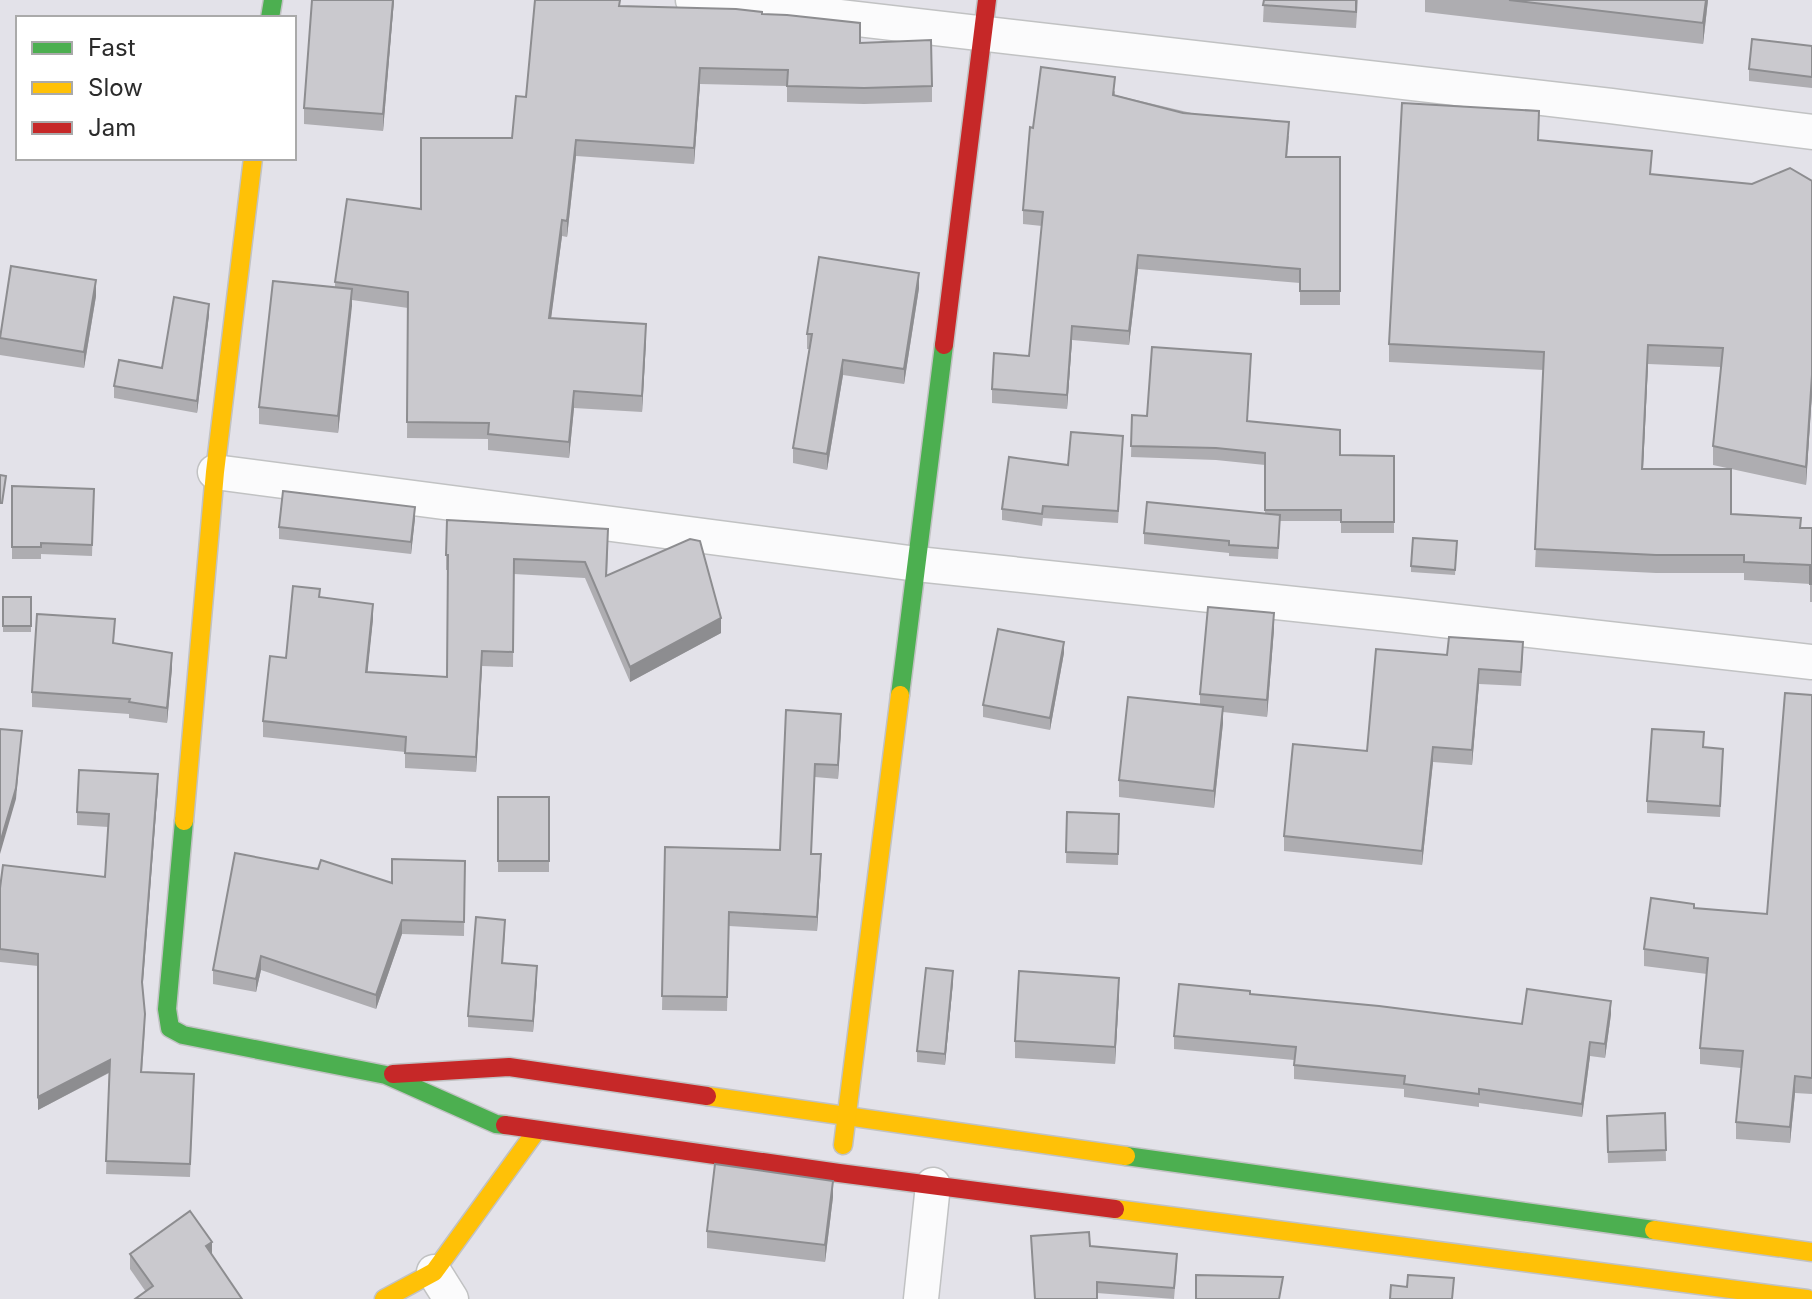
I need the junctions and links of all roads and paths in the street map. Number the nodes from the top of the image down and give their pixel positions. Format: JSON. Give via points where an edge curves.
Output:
{"nodes":[{"id":1,"x":693,"y":0,"type":"edge"},
{"id":2,"x":987,"y":0,"type":"edge"},
{"id":3,"x":983,"y":34,"type":"junction"},
{"id":4,"x":1812,"y":132,"type":"edge"},
{"id":5,"x":253,"y":160,"type":"edge"},
{"id":6,"x":215,"y":472,"type":"junction"},
{"id":7,"x":917,"y":564,"type":"junction"},
{"id":8,"x":1812,"y":662,"type":"edge"},
{"id":9,"x":386,"y":1075,"type":"junction"},
{"id":10,"x":847,"y":1117,"type":"junction"},
{"id":11,"x":537,"y":1130,"type":"junction"},
{"id":12,"x":839,"y":1173,"type":"junction"},
{"id":13,"x":933,"y":1185,"type":"junction"},
{"id":14,"x":1812,"y":1252,"type":"edge"},
{"id":15,"x":442,"y":1285,"type":"edge"},
{"id":16,"x":384,"y":1299,"type":"edge"},
{"id":17,"x":921,"y":1299,"type":"edge"},
{"id":18,"x":1807,"y":1299,"type":"edge"}],
"edges":[{"from":1,"to":3,"type":"street"},
{"from":2,"to":3,"type":"street"},
{"from":3,"to":4,"type":"street"},
{"from":3,"to":7,"type":"street"},
{"from":5,"to":6,"type":"street"},
{"from":6,"to":7,"type":"street"},
{"from":6,"to":9,"type":"street","via":[[167,1009],[170,1028],[183,1035]]},
{"from":7,"to":8,"type":"street"},
{"from":7,"to":10,"type":"street"},
{"from":9,"to":10,"type":"street","via":[[509,1067]]},
{"from":9,"to":11,"type":"street","via":[[496,1124]]},
{"from":10,"to":12,"type":"street"},
{"from":10,"to":14,"type":"street"},
{"from":11,"to":12,"type":"street"},
{"from":11,"to":15,"type":"street"},
{"from":12,"to":13,"type":"street"},
{"from":13,"to":17,"type":"street"},
{"from":13,"to":18,"type":"street"},
{"from":15,"to":16,"type":"street"}]}
